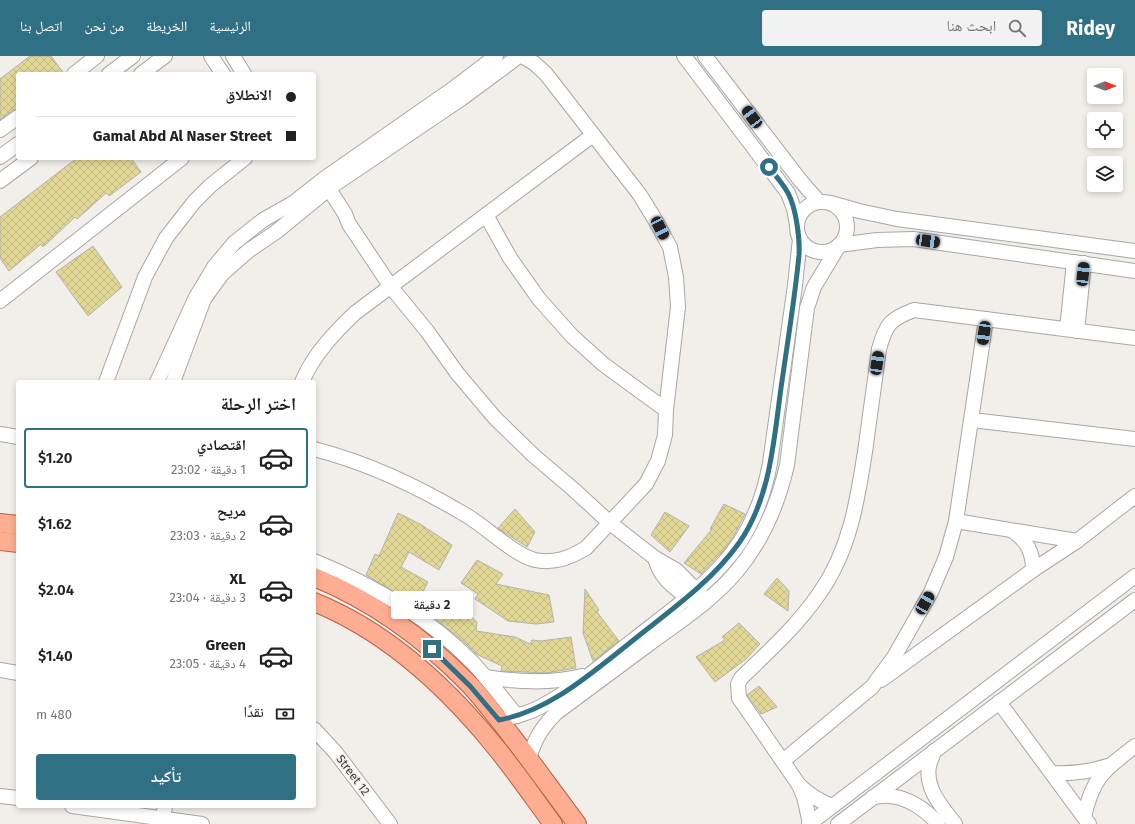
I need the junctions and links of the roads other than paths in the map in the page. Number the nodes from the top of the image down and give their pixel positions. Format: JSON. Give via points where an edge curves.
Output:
{"nodes":[{"id":1,"x":97,"y":56,"type":"edge"},
{"id":2,"x":133,"y":56,"type":"edge"},
{"id":3,"x":165,"y":56,"type":"edge"},
{"id":4,"x":211,"y":56,"type":"edge"},
{"id":5,"x":496,"y":56,"type":"edge"},
{"id":6,"x":519,"y":56,"type":"edge"},
{"id":7,"x":522,"y":56,"type":"edge"},
{"id":8,"x":542,"y":56,"type":"edge"},
{"id":9,"x":684,"y":56,"type":"edge"},
{"id":10,"x":705,"y":56,"type":"edge"},
{"id":11,"x":233,"y":57,"type":"edge"},
{"id":12,"x":221,"y":71,"type":"edge"},
{"id":13,"x":79,"y":72,"type":"edge"},
{"id":14,"x":112,"y":72,"type":"edge"},
{"id":15,"x":144,"y":72,"type":"edge"},
{"id":16,"x":243,"y":72,"type":"edge"},
{"id":17,"x":546,"y":74,"type":"junction"},
{"id":18,"x":16,"y":118,"type":"edge"},
{"id":19,"x":0,"y":130,"type":"edge"},
{"id":20,"x":593,"y":135,"type":"junction"},
{"id":21,"x":16,"y":145,"type":"edge"},
{"id":22,"x":0,"y":157,"type":"edge"},
{"id":23,"x":28,"y":160,"type":"edge"},
{"id":24,"x":179,"y":160,"type":"edge"},
{"id":25,"x":242,"y":160,"type":"edge"},
{"id":26,"x":0,"y":181,"type":"edge"},
{"id":27,"x":319,"y":193,"type":"junction"},
{"id":28,"x":825,"y":203,"type":"junction"},
{"id":29,"x":486,"y":215,"type":"junction"},
{"id":30,"x":797,"y":226,"type":"junction"},
{"id":31,"x":800,"y":239,"type":"junction"},
{"id":32,"x":838,"y":246,"type":"junction"},
{"id":33,"x":1135,"y":251,"type":"edge"},
{"id":34,"x":1079,"y":263,"type":"junction"},
{"id":35,"x":1135,"y":271,"type":"edge"},
{"id":36,"x":391,"y":286,"type":"junction"},
{"id":37,"x":0,"y":301,"type":"edge"},
{"id":38,"x":986,"y":319,"type":"junction"},
{"id":39,"x":1072,"y":330,"type":"junction"},
{"id":40,"x":1135,"y":338,"type":"edge"},
{"id":41,"x":107,"y":380,"type":"edge"},
{"id":42,"x":158,"y":380,"type":"edge"},
{"id":43,"x":174,"y":380,"type":"edge"},
{"id":44,"x":303,"y":380,"type":"edge"},
{"id":45,"x":666,"y":410,"type":"junction"},
{"id":46,"x":972,"y":420,"type":"junction"},
{"id":47,"x":0,"y":434,"type":"edge"},
{"id":48,"x":16,"y":437,"type":"edge"},
{"id":49,"x":1133,"y":440,"type":"edge"},
{"id":50,"x":316,"y":450,"type":"edge"},
{"id":51,"x":1135,"y":496,"type":"edge"},
{"id":52,"x":956,"y":521,"type":"junction"},
{"id":53,"x":0,"y":523,"type":"edge"},
{"id":54,"x":610,"y":523,"type":"junction"},
{"id":55,"x":16,"y":525,"type":"edge"},
{"id":56,"x":1012,"y":530,"type":"junction"},
{"id":57,"x":0,"y":541,"type":"edge"},
{"id":58,"x":1077,"y":541,"type":"junction"},
{"id":59,"x":16,"y":543,"type":"edge"},
{"id":60,"x":316,"y":562,"type":"edge"},
{"id":61,"x":1033,"y":570,"type":"junction"},
{"id":62,"x":1135,"y":576,"type":"edge"},
{"id":63,"x":316,"y":578,"type":"edge"},
{"id":64,"x":692,"y":594,"type":"junction"},
{"id":65,"x":1135,"y":600,"type":"edge"},
{"id":66,"x":316,"y":603,"type":"edge"},
{"id":67,"x":703,"y":604,"type":"junction"},
{"id":68,"x":1025,"y":659,"type":"junction"},
{"id":69,"x":0,"y":670,"type":"edge"},
{"id":70,"x":16,"y":673,"type":"edge"},
{"id":71,"x":591,"y":674,"type":"junction"},
{"id":72,"x":1036,"y":675,"type":"junction"},
{"id":73,"x":485,"y":677,"type":"junction"},
{"id":74,"x":872,"y":687,"type":"junction"},
{"id":75,"x":563,"y":700,"type":"junction"},
{"id":76,"x":999,"y":702,"type":"junction"},
{"id":77,"x":508,"y":718,"type":"junction"},
{"id":78,"x":316,"y":731,"type":"edge"},
{"id":79,"x":1135,"y":746,"type":"edge"},
{"id":80,"x":934,"y":751,"type":"junction"},
{"id":81,"x":529,"y":760,"type":"junction"},
{"id":82,"x":783,"y":761,"type":"junction"},
{"id":83,"x":1108,"y":766,"type":"junction"},
{"id":84,"x":1052,"y":773,"type":"junction"},
{"id":85,"x":799,"y":785,"type":"junction"},
{"id":86,"x":0,"y":796,"type":"edge"},
{"id":87,"x":873,"y":797,"type":"junction"},
{"id":88,"x":16,"y":798,"type":"edge"},
{"id":89,"x":832,"y":806,"type":"junction"},
{"id":90,"x":103,"y":808,"type":"edge"},
{"id":91,"x":164,"y":812,"type":"edge"},
{"id":92,"x":1087,"y":820,"type":"edge"},
{"id":93,"x":810,"y":823,"type":"edge"},
{"id":94,"x":202,"y":824,"type":"edge"},
{"id":95,"x":390,"y":824,"type":"edge"},
{"id":96,"x":553,"y":824,"type":"edge"},
{"id":97,"x":577,"y":824,"type":"edge"},
{"id":98,"x":838,"y":824,"type":"edge"},
{"id":99,"x":938,"y":824,"type":"edge"},
{"id":100,"x":955,"y":824,"type":"edge"}],
"edges":[{"from":1,"to":13,"type":"street"},
{"from":2,"to":14,"type":"street"},
{"from":3,"to":15,"type":"street"},
{"from":4,"to":12,"type":"street"},
{"from":5,"to":27,"type":"street"},
{"from":6,"to":27,"type":"street","via":[[461,99]]},
{"from":7,"to":17,"type":"street"},
{"from":8,"to":17,"type":"street"},
{"from":9,"to":30,"type":"street","via":[[788,193]]},
{"from":10,"to":28,"type":"street","via":[[800,180]]},
{"from":11,"to":12,"type":"street"},
{"from":11,"to":16,"type":"street"},
{"from":17,"to":20,"type":"street"},
{"from":18,"to":19,"type":"street"},
{"from":20,"to":29,"type":"street"},
{"from":20,"to":45,"type":"street","via":[[640,196],[670,247],[678,307]]},
{"from":21,"to":22,"type":"street"},
{"from":23,"to":26,"type":"street"},
{"from":24,"to":37,"type":"street"},
{"from":25,"to":41,"type":"street","via":[[210,186],[166,238],[146,278]]},
{"from":27,"to":36,"type":"street","via":[[340,220],[349,224]]},
{"from":27,"to":42,"type":"street","via":[[293,203],[263,220],[234,243],[214,267],[196,296]]},
{"from":27,"to":43,"type":"street","via":[[276,232],[248,251],[222,274],[204,299]]},
{"from":28,"to":30,"type":"street","via":[[811,204],[799,217]]},
{"from":28,"to":32,"type":"street","via":[[840,209],[845,217],[845,237]]},
{"from":28,"to":33,"type":"street","via":[[897,219]]},
{"from":29,"to":36,"type":"street"},
{"from":29,"to":45,"type":"street","via":[[514,264],[539,299],[572,336],[603,364]]},
{"from":30,"to":31,"type":"street"},
{"from":31,"to":32,"type":"street","via":[[817,252]]},
{"from":31,"to":64,"type":"street","via":[[796,285],[766,484],[754,517],[740,542]]},
{"from":32,"to":34,"type":"street","via":[[877,240],[913,239]]},
{"from":32,"to":67,"type":"street","via":[[814,287],[807,308],[787,465],[774,509],[757,542],[737,571]]},
{"from":34,"to":35,"type":"street"},
{"from":34,"to":39,"type":"street"},
{"from":36,"to":44,"type":"street","via":[[355,312],[340,327]]},
{"from":36,"to":54,"type":"street","via":[[490,412],[533,455]]},
{"from":38,"to":39,"type":"street"},
{"from":38,"to":46,"type":"street"},
{"from":38,"to":82,"type":"street","via":[[914,310],[897,316],[884,330],[856,505],[836,565],[802,617],[738,684],[739,698]]},
{"from":39,"to":40,"type":"street"},
{"from":45,"to":54,"type":"street","via":[[665,435],[658,460],[646,484]]},
{"from":46,"to":49,"type":"street"},
{"from":46,"to":52,"type":"street"},
{"from":47,"to":48,"type":"street"},
{"from":50,"to":54,"type":"street","via":[[363,465],[442,501],[522,555],[534,560],[562,560],[575,555],[586,548]]},
{"from":51,"to":58,"type":"street"},
{"from":52,"to":56,"type":"street"},
{"from":52,"to":74,"type":"street","via":[[946,557],[931,592],[894,657]]},
{"from":53,"to":55,"type":"main road"},
{"from":54,"to":64,"type":"street","via":[[683,576]]},
{"from":56,"to":58,"type":"street"},
{"from":56,"to":61,"type":"street","via":[[1031,551]]},
{"from":57,"to":59,"type":"main road"},
{"from":58,"to":61,"type":"street"},
{"from":60,"to":73,"type":"street","via":[[390,598],[441,634]]},
{"from":61,"to":74,"type":"street"},
{"from":62,"to":68,"type":"street"},
{"from":63,"to":77,"type":"main road","via":[[353,596],[411,633]]},
{"from":64,"to":67,"type":"street"},
{"from":64,"to":71,"type":"street"},
{"from":65,"to":72,"type":"street"},
{"from":66,"to":96,"type":"main road","via":[[388,642],[433,678],[493,744]]},
{"from":67,"to":75,"type":"street"},
{"from":68,"to":72,"type":"street"},
{"from":68,"to":89,"type":"street"},
{"from":69,"to":70,"type":"street"},
{"from":71,"to":73,"type":"street","via":[[557,681]]},
{"from":71,"to":75,"type":"street"},
{"from":72,"to":76,"type":"street"},
{"from":73,"to":77,"type":"street"},
{"from":74,"to":82,"type":"street"},
{"from":75,"to":77,"type":"street"},
{"from":75,"to":81,"type":"street","via":[[538,734]]},
{"from":76,"to":80,"type":"street"},
{"from":76,"to":84,"type":"street"},
{"from":77,"to":81,"type":"main road"},
{"from":78,"to":95,"type":"street","name":"Street 12","via":[[336,753]]},
{"from":79,"to":83,"type":"street"},
{"from":80,"to":87,"type":"street"},
{"from":80,"to":100,"type":"street","via":[[929,766],[929,782],[934,797]]},
{"from":81,"to":97,"type":"main road"},
{"from":82,"to":85,"type":"street"},
{"from":83,"to":84,"type":"street","via":[[1090,772]]},
{"from":83,"to":92,"type":"street","via":[[1096,781],[1088,798]]},
{"from":84,"to":92,"type":"street"},
{"from":85,"to":89,"type":"street","via":[[814,798]]},
{"from":85,"to":93,"type":"street"},
{"from":86,"to":88,"type":"street"},
{"from":87,"to":98,"type":"street"},
{"from":87,"to":99,"type":"street","via":[[906,799]]},
{"from":89,"to":93,"type":"street"},
{"from":90,"to":91,"type":"street"},
{"from":91,"to":94,"type":"street"}]}
